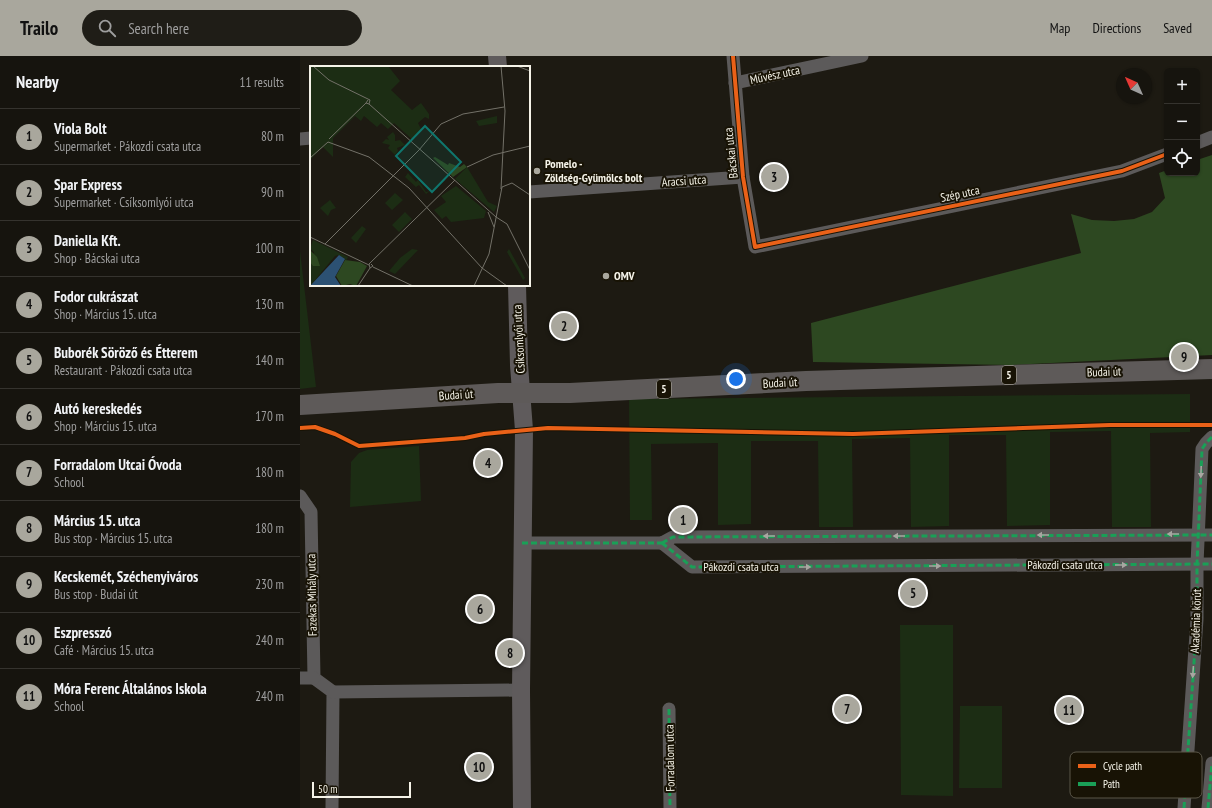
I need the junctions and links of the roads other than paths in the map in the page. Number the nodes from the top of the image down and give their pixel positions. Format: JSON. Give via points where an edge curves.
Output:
{"nodes":[{"id":1,"x":497,"y":56,"type":"edge"},
{"id":2,"x":733,"y":56,"type":"edge"},
{"id":3,"x":862,"y":56,"type":"edge"},
{"id":4,"x":498,"y":66,"type":"edge"},
{"id":5,"x":735,"y":84,"type":"junction"},
{"id":6,"x":1212,"y":137,"type":"edge"},
{"id":7,"x":310,"y":138,"type":"edge"},
{"id":8,"x":300,"y":139,"type":"edge"},
{"id":9,"x":1200,"y":142,"type":"edge"},
{"id":10,"x":1164,"y":155,"type":"edge"},
{"id":11,"x":743,"y":177,"type":"junction"},
{"id":12,"x":530,"y":192,"type":"edge"},
{"id":13,"x":755,"y":247,"type":"joint"},
{"id":14,"x":517,"y":286,"type":"edge"},
{"id":15,"x":1212,"y":369,"type":"edge"},
{"id":16,"x":522,"y":393,"type":"junction"},
{"id":17,"x":300,"y":405,"type":"edge"},
{"id":18,"x":1212,"y":437,"type":"edge"},
{"id":19,"x":300,"y":496,"type":"edge"},
{"id":20,"x":1199,"y":534,"type":"junction"},
{"id":21,"x":1212,"y":534,"type":"edge"},
{"id":22,"x":522,"y":543,"type":"junction"},
{"id":23,"x":662,"y":543,"type":"junction"},
{"id":24,"x":1197,"y":564,"type":"junction"},
{"id":25,"x":1212,"y":564,"type":"edge"},
{"id":26,"x":300,"y":678,"type":"edge"},
{"id":27,"x":314,"y":678,"type":"junction"},
{"id":28,"x":521,"y":690,"type":"junction"},
{"id":29,"x":333,"y":692,"type":"junction"},
{"id":30,"x":669,"y":709,"type":"dead end"},
{"id":31,"x":1188,"y":752,"type":"edge"},
{"id":32,"x":1212,"y":763,"type":"edge"},
{"id":33,"x":1185,"y":798,"type":"edge"},
{"id":34,"x":332,"y":808,"type":"edge"},
{"id":35,"x":522,"y":808,"type":"edge"},
{"id":36,"x":670,"y":808,"type":"edge"},
{"id":37,"x":1184,"y":808,"type":"edge"},
{"id":38,"x":1208,"y":808,"type":"edge"}],
"edges":[{"from":1,"to":4,"type":"street"},
{"from":2,"to":5,"type":"street","name":"Bácskai utca"},
{"from":3,"to":5,"type":"street","name":"Művész utca"},
{"from":5,"to":11,"type":"street","name":"Bácskai utca"},
{"from":6,"to":9,"type":"street"},
{"from":7,"to":8,"type":"street"},
{"from":10,"to":13,"type":"street","name":"Szép utca","via":[[1122,171]]},
{"from":11,"to":12,"type":"street","name":"Aracsi utca"},
{"from":11,"to":13,"type":"street","name":"Bácskai utca"},
{"from":14,"to":16,"type":"street","name":"Csíksomlyói utca"},
{"from":15,"to":16,"type":"main road","name":"Budai út","number":"5","via":[[806,381],[570,393]]},
{"from":16,"to":17,"type":"main road","name":"Budai út","number":"5"},
{"from":16,"to":22,"type":"street","name":"Csíksomlyói utca"},
{"from":18,"to":20,"type":"street","name":"Akadémia körút","one_way":true,"via":[[1202,450]]},
{"from":19,"to":27,"type":"street","name":"Fazekas Mihály utca","via":[[310,512]]},
{"from":20,"to":21,"type":"street"},
{"from":20,"to":23,"type":"street","one_way":true,"via":[[673,537]]},
{"from":20,"to":24,"type":"street","name":"Akadémia körút"},
{"from":22,"to":23,"type":"street"},
{"from":22,"to":28,"type":"street","name":"Csíksomlyói utca"},
{"from":23,"to":24,"type":"street","name":"Pákozdi csata utca","one_way":true,"via":[[692,567]]},
{"from":24,"to":25,"type":"street","name":"Pákozdi csata utca"},
{"from":24,"to":31,"type":"street","name":"Akadémia körút","one_way":true,"via":[[1197,619]]},
{"from":26,"to":27,"type":"street"},
{"from":27,"to":29,"type":"street"},
{"from":28,"to":29,"type":"street"},
{"from":28,"to":35,"type":"street","name":"Csíksomlyói utca"},
{"from":29,"to":34,"type":"street"},
{"from":30,"to":36,"type":"street","name":"Forradalom utca"},
{"from":32,"to":38,"type":"street"},
{"from":33,"to":37,"type":"street","name":"Akadémia körút","one_way":true}]}
